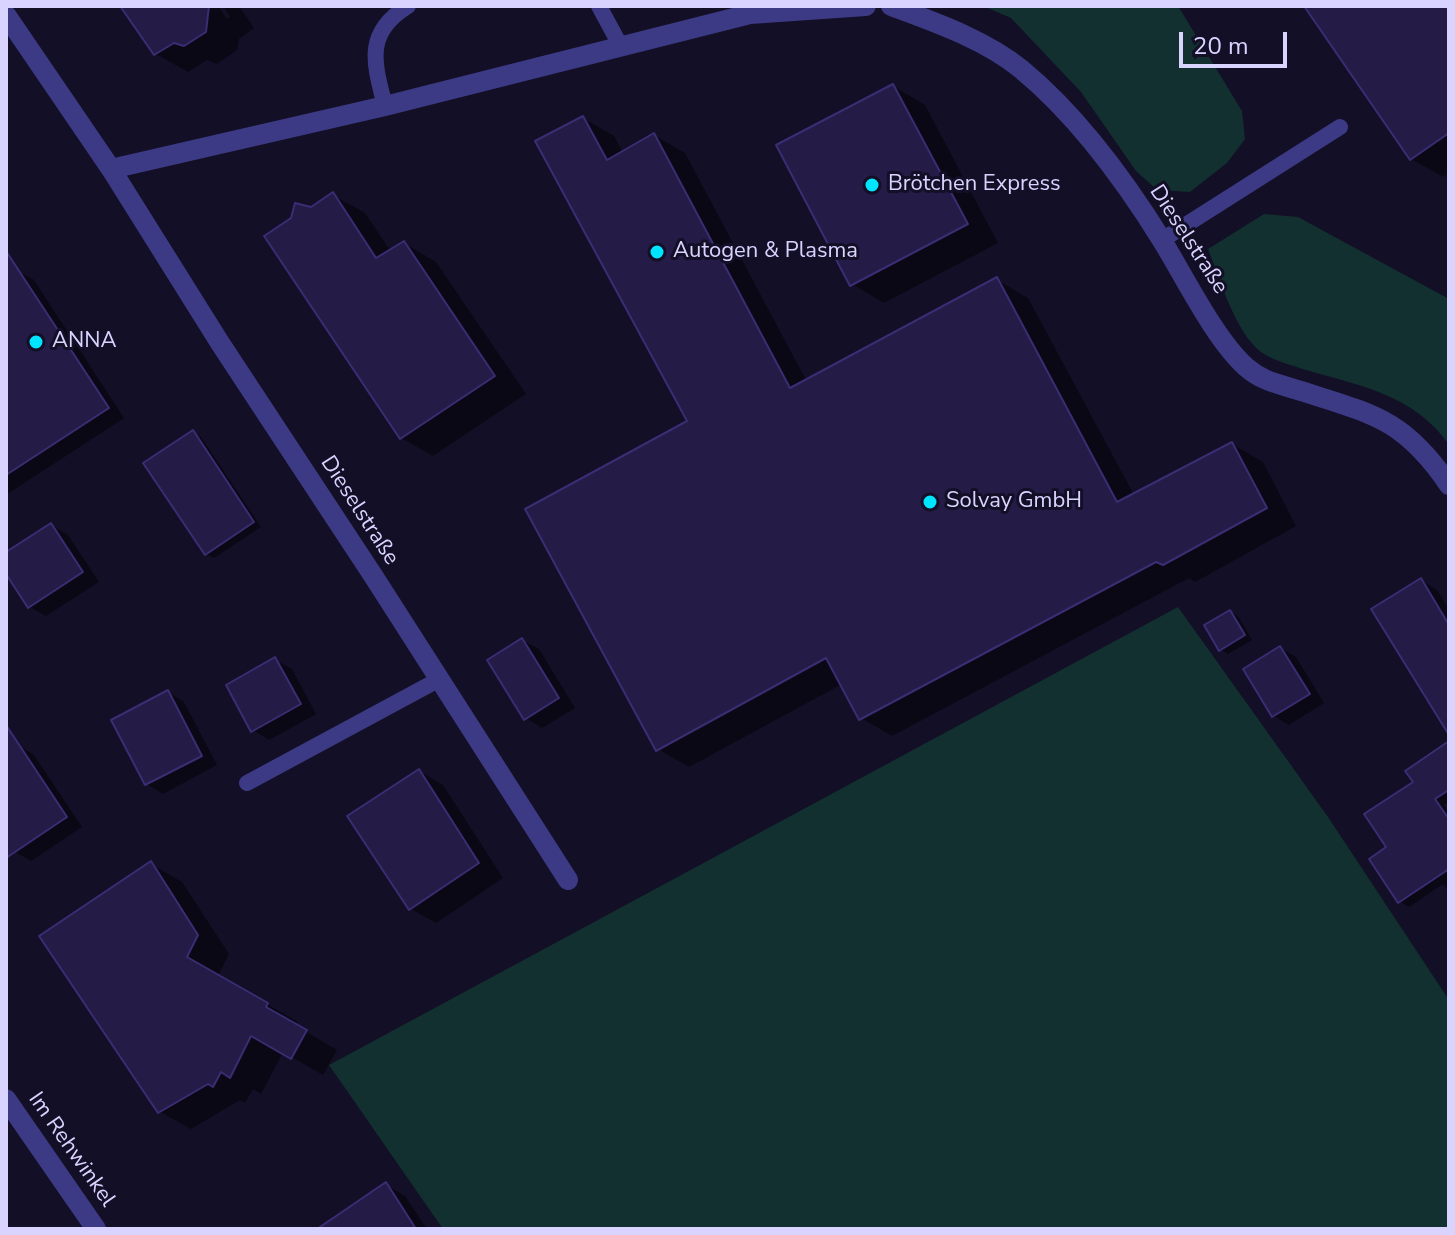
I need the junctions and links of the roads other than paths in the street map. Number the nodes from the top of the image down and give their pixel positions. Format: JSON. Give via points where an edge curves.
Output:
{"nodes":[{"id":1,"x":408,"y":6,"type":"edge"},
{"id":2,"x":599,"y":6,"type":"edge"},
{"id":3,"x":866,"y":6,"type":"edge"},
{"id":4,"x":891,"y":6,"type":"edge"},
{"id":5,"x":6,"y":15,"type":"edge"},
{"id":6,"x":620,"y":45,"type":"junction"},
{"id":7,"x":385,"y":106,"type":"junction"},
{"id":8,"x":1340,"y":127,"type":"dead end"},
{"id":9,"x":111,"y":169,"type":"junction"},
{"id":10,"x":1162,"y":240,"type":"junction"},
{"id":11,"x":1449,"y":485,"type":"edge"},
{"id":12,"x":438,"y":680,"type":"junction"},
{"id":13,"x":247,"y":783,"type":"dead end"},
{"id":14,"x":568,"y":880,"type":"dead end"},
{"id":15,"x":6,"y":1099,"type":"edge"},
{"id":16,"x":96,"y":1229,"type":"edge"}],
"edges":[{"from":1,"to":7,"type":"lane","via":[[392,17],[377,41],[374,60]]},
{"from":2,"to":6,"type":"lane"},
{"from":3,"to":6,"type":"street","via":[[750,14]]},
{"from":4,"to":10,"type":"street","name":"Dieselstraße","via":[[955,29],[1019,68],[1079,126]]},
{"from":5,"to":9,"type":"street","name":"Dieselstraße"},
{"from":6,"to":7,"type":"street"},
{"from":7,"to":9,"type":"street"},
{"from":8,"to":10,"type":"lane"},
{"from":9,"to":12,"type":"street","name":"Dieselstraße"},
{"from":10,"to":11,"type":"street","name":"Dieselstraße","via":[[1228,348],[1246,367],[1268,383],[1387,421],[1414,441]]},
{"from":12,"to":13,"type":"lane"},
{"from":12,"to":14,"type":"street","name":"Dieselstraße"},
{"from":15,"to":16,"type":"street","name":"Im Rehwinkel"}]}
